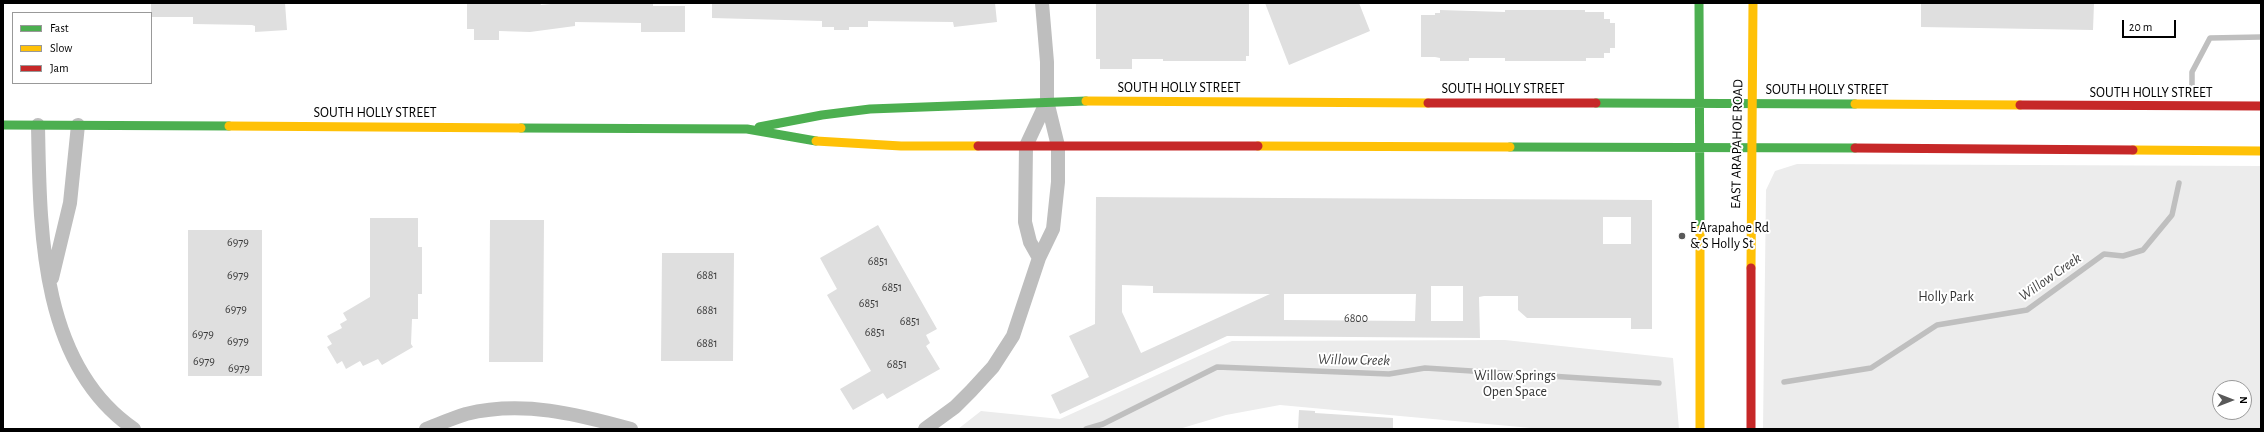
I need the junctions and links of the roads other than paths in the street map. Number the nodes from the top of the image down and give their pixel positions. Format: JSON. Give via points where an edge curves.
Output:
{"nodes":[{"id":1,"x":1042,"y":3,"type":"edge"},
{"id":2,"x":1699,"y":3,"type":"edge"},
{"id":3,"x":1753,"y":3,"type":"edge"},
{"id":4,"x":1047,"y":101,"type":"junction"},
{"id":5,"x":1752,"y":103,"type":"junction"},
{"id":6,"x":1699,"y":104,"type":"junction"},
{"id":7,"x":2261,"y":106,"type":"edge"},
{"id":8,"x":3,"y":125,"type":"edge"},
{"id":9,"x":38,"y":125,"type":"junction"},
{"id":10,"x":78,"y":125,"type":"junction"},
{"id":11,"x":747,"y":129,"type":"junction"},
{"id":12,"x":1026,"y":146,"type":"junction"},
{"id":13,"x":1058,"y":146,"type":"junction"},
{"id":14,"x":1751,"y":147,"type":"junction"},
{"id":15,"x":1698,"y":148,"type":"junction"},
{"id":16,"x":2261,"y":151,"type":"edge"},
{"id":17,"x":1039,"y":258,"type":"junction"},
{"id":18,"x":51,"y":282,"type":"junction"},
{"id":19,"x":134,"y":429,"type":"edge"},
{"id":20,"x":426,"y":429,"type":"edge"},
{"id":21,"x":631,"y":429,"type":"edge"},
{"id":22,"x":925,"y":429,"type":"edge"},
{"id":23,"x":1700,"y":429,"type":"edge"},
{"id":24,"x":1751,"y":429,"type":"edge"}],
"edges":[{"from":1,"to":4,"type":"street"},
{"from":2,"to":6,"type":"main road"},
{"from":3,"to":5,"type":"main road","name":"EAST ARAPAHOE ROAD"},
{"from":4,"to":6,"type":"main road","name":"SOUTH HOLLY STREET"},
{"from":4,"to":11,"type":"main road","name":"SOUTH HOLLY STREET","via":[[870,109],[822,114]]},
{"from":4,"to":12,"type":"street"},
{"from":4,"to":13,"type":"street"},
{"from":5,"to":6,"type":"main road","name":"SOUTH HOLLY STREET"},
{"from":5,"to":7,"type":"main road","name":"SOUTH HOLLY STREET"},
{"from":5,"to":14,"type":"main road","name":"EAST ARAPAHOE ROAD"},
{"from":6,"to":15,"type":"main road"},
{"from":8,"to":9,"type":"main road","name":"SOUTH HOLLY STREET"},
{"from":9,"to":10,"type":"main road","name":"SOUTH HOLLY STREET"},
{"from":9,"to":18,"type":"street","via":[[40,213]]},
{"from":10,"to":11,"type":"main road","name":"SOUTH HOLLY STREET"},
{"from":10,"to":18,"type":"street","via":[[70,203]]},
{"from":11,"to":12,"type":"main road","name":"SOUTH HOLLY STREET","via":[[821,142],[901,146]]},
{"from":12,"to":13,"type":"main road","name":"SOUTH HOLLY STREET"},
{"from":12,"to":17,"type":"street","via":[[1025,222],[1030,242]]},
{"from":13,"to":15,"type":"main road","name":"SOUTH HOLLY STREET"},
{"from":13,"to":17,"type":"street","via":[[1058,182],[1053,229]]},
{"from":14,"to":15,"type":"main road","name":"SOUTH HOLLY STREET"},
{"from":14,"to":16,"type":"main road","name":"SOUTH HOLLY STREET"},
{"from":14,"to":24,"type":"main road","name":"EAST ARAPAHOE ROAD"},
{"from":15,"to":23,"type":"main road"},
{"from":17,"to":22,"type":"street","via":[[1013,336],[993,367],[955,407]]},
{"from":18,"to":19,"type":"street","via":[[56,315],[77,367],[95,392]]},
{"from":20,"to":21,"type":"street","via":[[466,414],[506,408],[542,409],[581,415]]}]}
